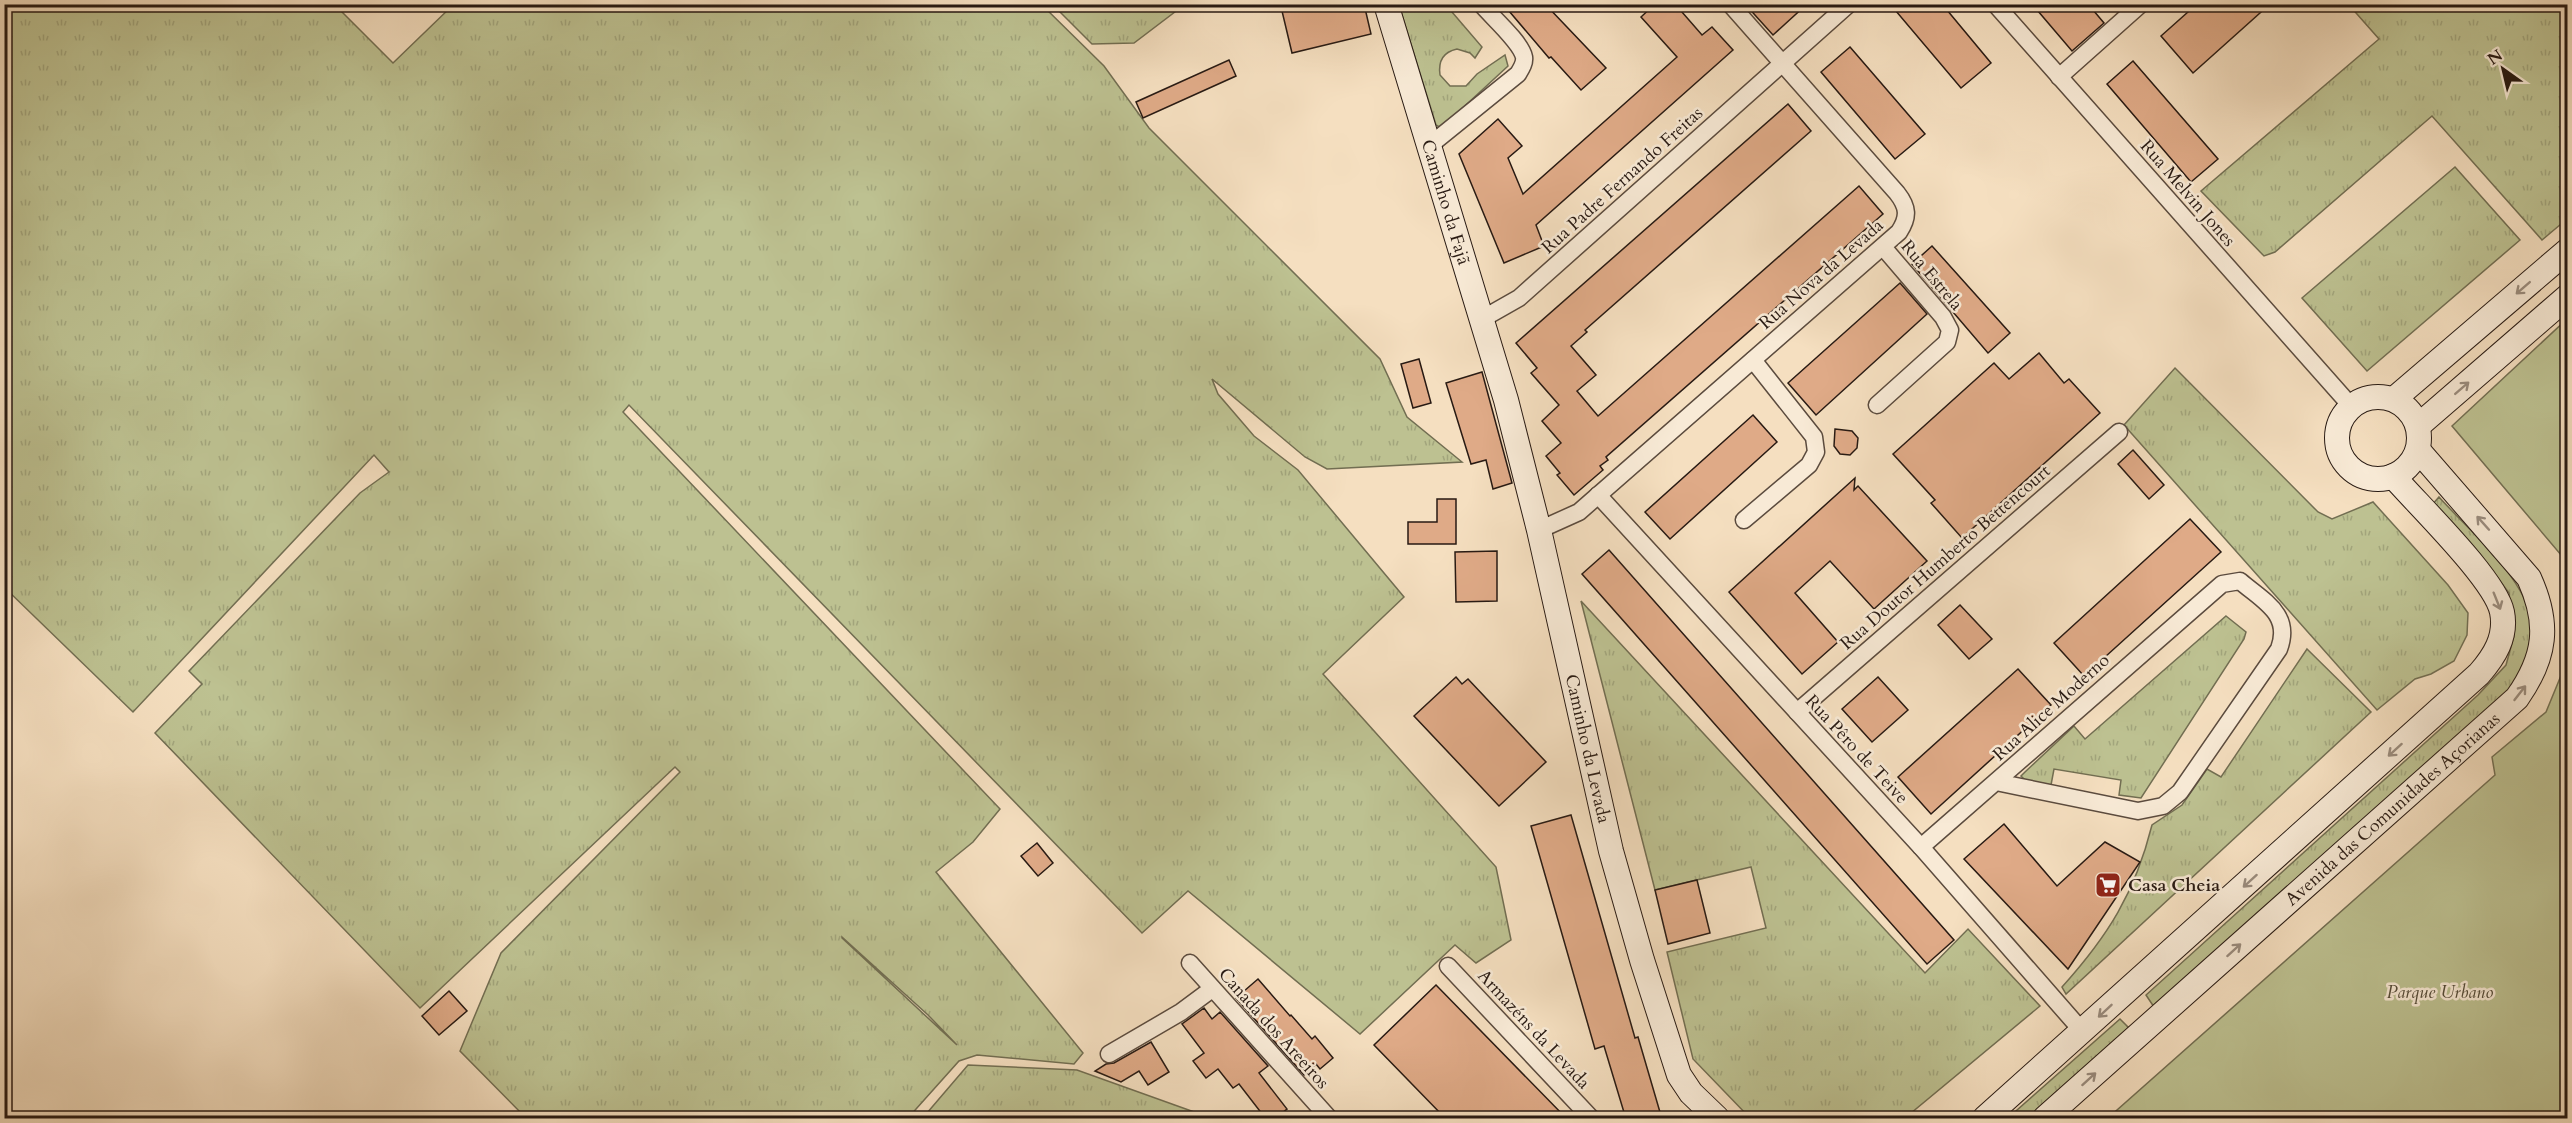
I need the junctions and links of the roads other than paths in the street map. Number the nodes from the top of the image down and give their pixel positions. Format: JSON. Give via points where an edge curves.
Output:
{"nodes":[{"id":1,"x":1386,"y":4,"type":"edge"},
{"id":2,"x":1481,"y":4,"type":"edge"},
{"id":3,"x":1730,"y":4,"type":"edge"},
{"id":4,"x":1849,"y":4,"type":"edge"},
{"id":5,"x":1995,"y":4,"type":"edge"},
{"id":6,"x":2141,"y":4,"type":"edge"},
{"id":7,"x":1783,"y":63,"type":"junction"},
{"id":8,"x":2059,"y":77,"type":"junction"},
{"id":9,"x":1429,"y":146,"type":"junction"},
{"id":10,"x":1882,"y":247,"type":"junction"},
{"id":11,"x":2568,"y":250,"type":"edge"},
{"id":12,"x":2568,"y":296,"type":"edge"},
{"id":13,"x":1482,"y":319,"type":"junction"},
{"id":14,"x":1754,"y":360,"type":"junction"},
{"id":15,"x":2394,"y":399,"type":"junction"},
{"id":16,"x":1506,"y":400,"type":"joint"},
{"id":17,"x":1877,"y":405,"type":"dead end"},
{"id":18,"x":2351,"y":406,"type":"junction"},
{"id":19,"x":2418,"y":426,"type":"junction"},
{"id":20,"x":2119,"y":432,"type":"dead end"},
{"id":21,"x":2418,"y":450,"type":"junction"},
{"id":22,"x":2393,"y":476,"type":"junction"},
{"id":23,"x":1598,"y":495,"type":"junction"},
{"id":24,"x":1744,"y":520,"type":"dead end"},
{"id":25,"x":1539,"y":530,"type":"junction"},
{"id":26,"x":1797,"y":712,"type":"junction"},
{"id":27,"x":1996,"y":782,"type":"junction"},
{"id":28,"x":1921,"y":847,"type":"junction"},
{"id":29,"x":1190,"y":963,"type":"dead end"},
{"id":30,"x":1448,"y":966,"type":"dead end"},
{"id":31,"x":1212,"y":989,"type":"junction"},
{"id":32,"x":2083,"y":1032,"type":"junction"},
{"id":33,"x":1109,"y":1054,"type":"dead end"},
{"id":34,"x":1691,"y":1093,"type":"junction"},
{"id":35,"x":1329,"y":1119,"type":"edge"},
{"id":36,"x":1591,"y":1119,"type":"edge"},
{"id":37,"x":1689,"y":1119,"type":"edge"},
{"id":38,"x":1717,"y":1119,"type":"edge"},
{"id":39,"x":1985,"y":1119,"type":"edge"},
{"id":40,"x":2045,"y":1119,"type":"edge"}],
"edges":[{"from":1,"to":9,"type":"street","name":"Caminho da Fajã"},
{"from":2,"to":9,"type":"street","via":[[1517,45],[1524,56],[1523,66]]},
{"from":3,"to":7,"type":"street","name":"Rua Nova da Levada"},
{"from":4,"to":7,"type":"street","name":"Rua Padre Fernando Freitas"},
{"from":5,"to":8,"type":"street","name":"Rua Melvin Jones"},
{"from":6,"to":8,"type":"street"},
{"from":7,"to":10,"type":"street","name":"Rua Nova da Levada","via":[[1906,205],[1906,220]]},
{"from":7,"to":13,"type":"street","name":"Rua Padre Fernando Freitas","via":[[1519,298]]},
{"from":8,"to":18,"type":"street","name":"Rua Melvin Jones"},
{"from":9,"to":13,"type":"street","name":"Caminho da Fajã"},
{"from":10,"to":14,"type":"street","name":"Rua Nova da Levada"},
{"from":10,"to":17,"type":"street","name":"Rua Estrela","via":[[1950,330],[1947,342]]},
{"from":11,"to":15,"type":"street","one_way":true},
{"from":19,"to":12,"type":"street","one_way":true},
{"from":13,"to":16,"type":"street","name":"Caminho da Fajã"},
{"from":14,"to":23,"type":"street","name":"Rua Nova da Levada"},
{"from":14,"to":24,"type":"street","via":[[1814,437],[1816,452],[1809,465]]},
{"from":15,"to":18,"type":"street","via":[[2367,398]]},
{"from":15,"to":19,"type":"street","via":[[2409,410]]},
{"from":16,"to":25,"type":"street","name":"Caminho da Levada"},
{"from":18,"to":22,"type":"street","via":[[2342,416],[2336,441],[2346,464],[2367,478]]},
{"from":19,"to":21,"type":"street"},
{"from":20,"to":26,"type":"street","name":"Rua Doutor Humberto Bettencourt"},
{"from":21,"to":22,"type":"street","via":[[2408,466]]},
{"from":40,"to":21,"type":"street","name":"Avenida das Comunidades Açorianas","one_way":true,"via":[[2517,698],[2532,677],[2541,650],[2543,623],[2539,599],[2529,578]]},
{"from":22,"to":32,"type":"street","one_way":true,"via":[[2492,587],[2502,612],[2501,639],[2494,657]]},
{"from":23,"to":25,"type":"street","name":"Rua Nova da Levada","via":[[1579,512]]},
{"from":23,"to":26,"type":"street","name":"Rua Pêro de Teive"},
{"from":25,"to":34,"type":"street","name":"Caminho da Levada","via":[[1611,851],[1661,1022],[1679,1075]]},
{"from":26,"to":28,"type":"street","name":"Rua Pêro de Teive"},
{"from":27,"to":27,"type":"street","name":"Rua Alice Moderno","via":[[2222,585],[2240,580],[2280,616],[2285,634],[2279,649],[2180,792],[2163,806],[2138,811]]},
{"from":27,"to":28,"type":"street","name":"Rua Alice Moderno"},
{"from":28,"to":32,"type":"street","name":"Rua Pêro de Teive"},
{"from":29,"to":31,"type":"street","name":"Canada dos Areeiros"},
{"from":30,"to":36,"type":"street","name":"Armazéns da Levada"},
{"from":31,"to":33,"type":"street"},
{"from":31,"to":35,"type":"street","name":"Canada dos Areeiros"},
{"from":32,"to":39,"type":"street"},
{"from":34,"to":37,"type":"street"},
{"from":34,"to":38,"type":"street","name":"Caminho da Levada"}]}
